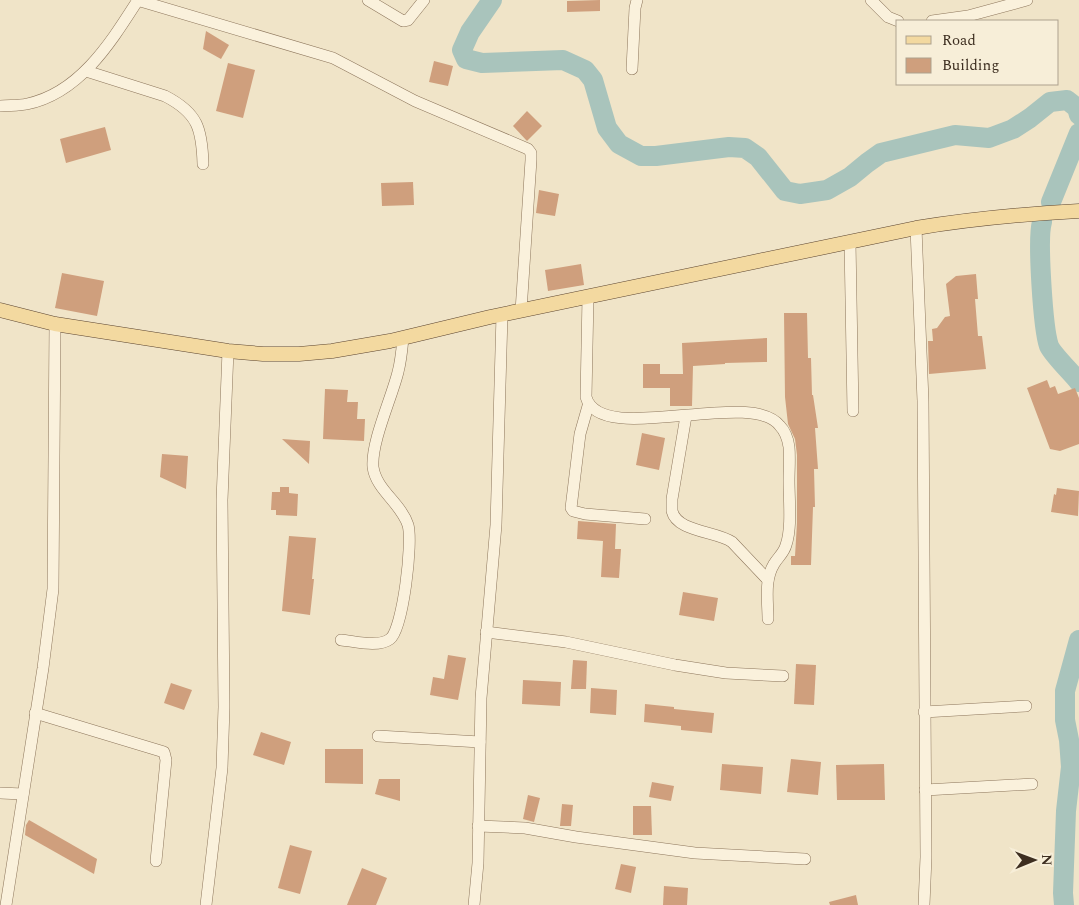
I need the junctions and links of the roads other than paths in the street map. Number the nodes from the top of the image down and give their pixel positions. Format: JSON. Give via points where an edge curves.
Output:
{"nodes":[{"id":1,"x":138,"y":0,"type":"edge"},
{"id":2,"x":368,"y":0,"type":"edge"},
{"id":3,"x":424,"y":0,"type":"edge"},
{"id":4,"x":637,"y":0,"type":"edge"},
{"id":5,"x":871,"y":0,"type":"edge"},
{"id":6,"x":1027,"y":0,"type":"edge"},
{"id":7,"x":896,"y":20,"type":"edge"},
{"id":8,"x":939,"y":20,"type":"edge"},
{"id":9,"x":632,"y":69,"type":"dead end"},
{"id":10,"x":86,"y":71,"type":"junction"},
{"id":11,"x":0,"y":106,"type":"edge"},
{"id":12,"x":203,"y":164,"type":"dead end"},
{"id":13,"x":1079,"y":211,"type":"edge"},
{"id":14,"x":916,"y":228,"type":"junction"},
{"id":15,"x":850,"y":242,"type":"junction"},
{"id":16,"x":588,"y":297,"type":"junction"},
{"id":17,"x":0,"y":310,"type":"edge"},
{"id":18,"x":521,"y":311,"type":"junction"},
{"id":19,"x":502,"y":315,"type":"junction"},
{"id":20,"x":55,"y":324,"type":"junction"},
{"id":21,"x":403,"y":338,"type":"junction"},
{"id":22,"x":228,"y":351,"type":"junction"},
{"id":23,"x":588,"y":406,"type":"junction"},
{"id":24,"x":854,"y":411,"type":"dead end"},
{"id":25,"x":686,"y":416,"type":"junction"},
{"id":26,"x":645,"y":519,"type":"dead end"},
{"id":27,"x":768,"y":580,"type":"junction"},
{"id":28,"x":768,"y":620,"type":"dead end"},
{"id":29,"x":486,"y":632,"type":"junction"},
{"id":30,"x":341,"y":640,"type":"dead end"},
{"id":31,"x":783,"y":676,"type":"dead end"},
{"id":32,"x":1026,"y":706,"type":"dead end"},
{"id":33,"x":924,"y":712,"type":"junction"},
{"id":34,"x":36,"y":713,"type":"junction"},
{"id":35,"x":378,"y":736,"type":"dead end"},
{"id":36,"x":480,"y":742,"type":"junction"},
{"id":37,"x":1032,"y":784,"type":"dead end"},
{"id":38,"x":925,"y":790,"type":"junction"},
{"id":39,"x":0,"y":793,"type":"edge"},
{"id":40,"x":23,"y":794,"type":"junction"},
{"id":41,"x":478,"y":826,"type":"junction"},
{"id":42,"x":805,"y":859,"type":"dead end"},
{"id":43,"x":156,"y":861,"type":"dead end"},
{"id":44,"x":6,"y":905,"type":"edge"},
{"id":45,"x":206,"y":905,"type":"edge"},
{"id":46,"x":474,"y":905,"type":"edge"},
{"id":47,"x":924,"y":905,"type":"edge"}],
"edges":[{"from":1,"to":10,"type":"street","via":[[110,44]]},
{"from":1,"to":18,"type":"street","via":[[333,58],[415,101],[528,149],[531,160]]},
{"from":2,"to":3,"type":"street","via":[[403,22]]},
{"from":4,"to":9,"type":"street"},
{"from":5,"to":7,"type":"street","via":[[888,17]]},
{"from":6,"to":8,"type":"street"},
{"from":10,"to":11,"type":"street","via":[[42,99],[28,104]]},
{"from":10,"to":12,"type":"street","via":[[174,101],[198,124]]},
{"from":13,"to":14,"type":"main road","via":[[1021,214]]},
{"from":14,"to":15,"type":"main road"},
{"from":14,"to":33,"type":"street","via":[[923,401]]},
{"from":15,"to":16,"type":"main road"},
{"from":15,"to":24,"type":"street"},
{"from":16,"to":18,"type":"main road"},
{"from":16,"to":23,"type":"street"},
{"from":17,"to":20,"type":"main road"},
{"from":18,"to":19,"type":"main road"},
{"from":19,"to":21,"type":"main road"},
{"from":19,"to":29,"type":"street","via":[[496,525]]},
{"from":20,"to":22,"type":"main road"},
{"from":20,"to":34,"type":"street","via":[[53,589]]},
{"from":21,"to":22,"type":"main road","via":[[308,353]]},
{"from":21,"to":30,"type":"street","via":[[399,370],[373,459],[377,479],[404,515],[408,526],[408,571],[396,630],[390,639],[378,643]]},
{"from":22,"to":45,"type":"street","via":[[222,500],[224,726]]},
{"from":23,"to":25,"type":"street","via":[[600,414],[620,419]]},
{"from":23,"to":26,"type":"street","via":[[580,434],[571,508],[585,514]]},
{"from":25,"to":27,"type":"street","via":[[672,512],[684,525],[726,537]]},
{"from":25,"to":27,"type":"street","via":[[715,412],[750,413],[770,418],[780,425],[789,447],[787,544],[774,563]]},
{"from":27,"to":28,"type":"street"},
{"from":29,"to":31,"type":"street","via":[[566,642],[675,665]]},
{"from":29,"to":36,"type":"street"},
{"from":32,"to":33,"type":"street"},
{"from":33,"to":38,"type":"street"},
{"from":34,"to":40,"type":"street"},
{"from":34,"to":43,"type":"street","via":[[164,752],[166,760]]},
{"from":35,"to":36,"type":"street"},
{"from":36,"to":41,"type":"street"},
{"from":37,"to":38,"type":"street"},
{"from":38,"to":47,"type":"street"},
{"from":39,"to":40,"type":"street"},
{"from":40,"to":44,"type":"street"},
{"from":41,"to":42,"type":"street","via":[[525,828],[695,854]]},
{"from":41,"to":46,"type":"street"}]}
